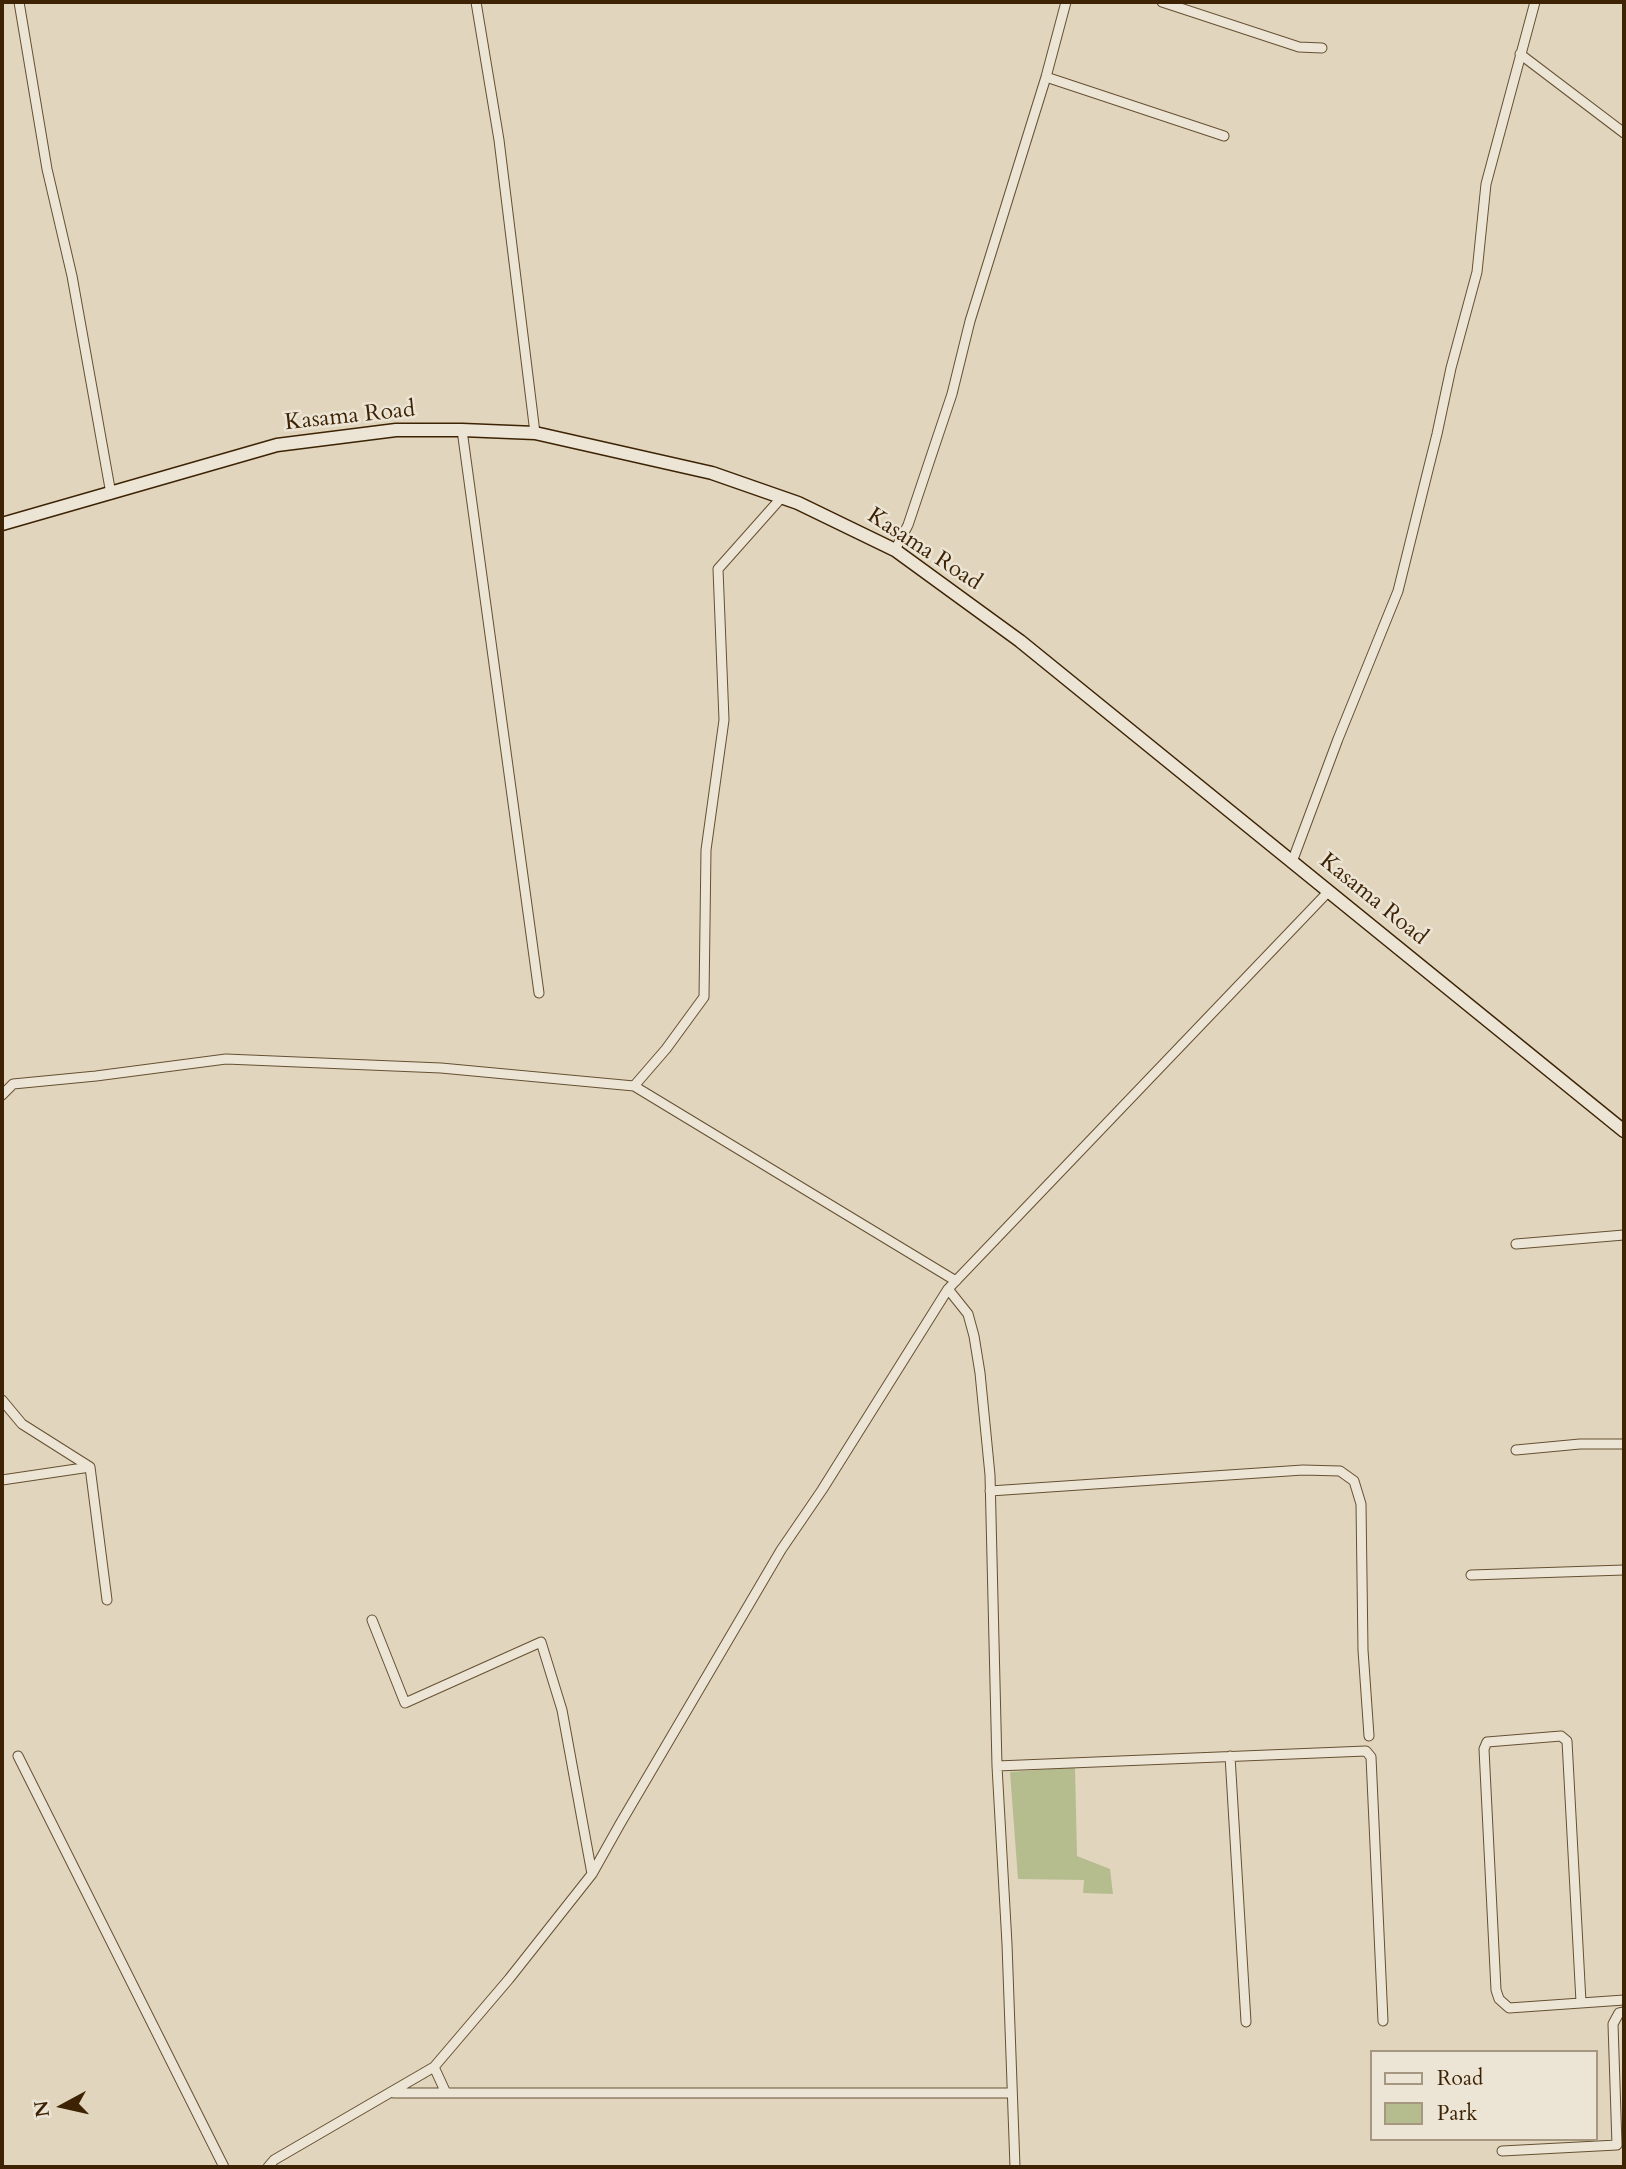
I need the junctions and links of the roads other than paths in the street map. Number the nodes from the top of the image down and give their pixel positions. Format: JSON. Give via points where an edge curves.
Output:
{"nodes":[{"id":1,"x":19,"y":2,"type":"edge"},
{"id":2,"x":475,"y":2,"type":"edge"},
{"id":3,"x":1066,"y":2,"type":"edge"},
{"id":4,"x":1163,"y":2,"type":"edge"},
{"id":5,"x":1535,"y":2,"type":"edge"},
{"id":6,"x":1322,"y":48,"type":"dead end"},
{"id":7,"x":1520,"y":54,"type":"junction"},
{"id":8,"x":1046,"y":77,"type":"junction"},
{"id":9,"x":1624,"y":133,"type":"edge"},
{"id":10,"x":1224,"y":135,"type":"dead end"},
{"id":11,"x":463,"y":430,"type":"junction"},
{"id":12,"x":535,"y":433,"type":"junction"},
{"id":13,"x":111,"y":494,"type":"junction"},
{"id":14,"x":782,"y":497,"type":"junction"},
{"id":15,"x":2,"y":524,"type":"edge"},
{"id":16,"x":895,"y":550,"type":"junction"},
{"id":17,"x":1292,"y":862,"type":"junction"},
{"id":18,"x":1329,"y":891,"type":"junction"},
{"id":19,"x":539,"y":993,"type":"dead end"},
{"id":20,"x":634,"y":1086,"type":"junction"},
{"id":21,"x":2,"y":1095,"type":"edge"},
{"id":22,"x":1624,"y":1131,"type":"edge"},
{"id":23,"x":1624,"y":1236,"type":"edge"},
{"id":24,"x":1516,"y":1244,"type":"dead end"},
{"id":25,"x":956,"y":1281,"type":"junction"},
{"id":26,"x":948,"y":1289,"type":"junction"},
{"id":27,"x":2,"y":1400,"type":"edge"},
{"id":28,"x":1624,"y":1444,"type":"edge"},
{"id":29,"x":1516,"y":1450,"type":"dead end"},
{"id":30,"x":90,"y":1467,"type":"junction"},
{"id":31,"x":2,"y":1480,"type":"edge"},
{"id":32,"x":990,"y":1491,"type":"junction"},
{"id":33,"x":1624,"y":1570,"type":"edge"},
{"id":34,"x":1471,"y":1576,"type":"dead end"},
{"id":35,"x":107,"y":1600,"type":"dead end"},
{"id":36,"x":372,"y":1620,"type":"dead end"},
{"id":37,"x":1369,"y":1736,"type":"dead end"},
{"id":38,"x":18,"y":1756,"type":"dead end"},
{"id":39,"x":1230,"y":1756,"type":"junction"},
{"id":40,"x":997,"y":1766,"type":"junction"},
{"id":41,"x":593,"y":1874,"type":"junction"},
{"id":42,"x":1624,"y":2000,"type":"edge"},
{"id":43,"x":1581,"y":2002,"type":"junction"},
{"id":44,"x":1624,"y":2012,"type":"edge"},
{"id":45,"x":1383,"y":2021,"type":"dead end"},
{"id":46,"x":1246,"y":2022,"type":"dead end"},
{"id":47,"x":434,"y":2067,"type":"junction"},
{"id":48,"x":393,"y":2093,"type":"junction"},
{"id":49,"x":446,"y":2093,"type":"junction"},
{"id":50,"x":1012,"y":2093,"type":"junction"},
{"id":51,"x":1502,"y":2151,"type":"dead end"},
{"id":52,"x":224,"y":2167,"type":"edge"},
{"id":53,"x":268,"y":2167,"type":"edge"},
{"id":54,"x":1015,"y":2167,"type":"edge"}],
"edges":[{"from":1,"to":13,"type":"street"},
{"from":2,"to":12,"type":"street","via":[[499,139]]},
{"from":3,"to":8,"type":"street"},
{"from":4,"to":6,"type":"street","via":[[1299,47]]},
{"from":5,"to":7,"type":"street"},
{"from":7,"to":9,"type":"street"},
{"from":7,"to":17,"type":"street","via":[[1486,184],[1477,272],[1398,591]]},
{"from":8,"to":10,"type":"street"},
{"from":8,"to":16,"type":"street","via":[[949,405]]},
{"from":11,"to":12,"type":"street","name":"Kasama Road"},
{"from":11,"to":13,"type":"street","name":"Kasama Road","via":[[396,430],[277,445]]},
{"from":11,"to":19,"type":"street"},
{"from":12,"to":14,"type":"street","name":"Kasama Road","via":[[712,473]]},
{"from":13,"to":15,"type":"street","name":"Kasama Road"},
{"from":14,"to":16,"type":"street","name":"Kasama Road"},
{"from":14,"to":20,"type":"street","via":[[718,569],[724,720],[706,850],[704,997]]},
{"from":16,"to":17,"type":"street","name":"Kasama Road","via":[[1020,641]]},
{"from":17,"to":18,"type":"street","name":"Kasama Road"},
{"from":18,"to":22,"type":"street","name":"Kasama Road"},
{"from":18,"to":25,"type":"street"},
{"from":20,"to":21,"type":"street","via":[[441,1069],[226,1059],[13,1084]]},
{"from":20,"to":25,"type":"street"},
{"from":23,"to":24,"type":"street"},
{"from":25,"to":26,"type":"street"},
{"from":26,"to":32,"type":"street","via":[[968,1314],[974,1336]]},
{"from":26,"to":41,"type":"street","via":[[781,1550]]},
{"from":27,"to":30,"type":"street","via":[[22,1424]]},
{"from":28,"to":29,"type":"street"},
{"from":30,"to":31,"type":"street"},
{"from":30,"to":35,"type":"street"},
{"from":32,"to":37,"type":"street","via":[[1340,1471],[1354,1482],[1360,1504]]},
{"from":32,"to":40,"type":"street"},
{"from":33,"to":34,"type":"street"},
{"from":36,"to":41,"type":"street","via":[[405,1703],[541,1642],[562,1710]]},
{"from":38,"to":52,"type":"street"},
{"from":39,"to":40,"type":"street"},
{"from":39,"to":45,"type":"street","via":[[1358,1750],[1371,1757]]},
{"from":39,"to":46,"type":"street"},
{"from":40,"to":50,"type":"street"},
{"from":41,"to":47,"type":"street"},
{"from":42,"to":43,"type":"street"},
{"from":43,"to":43,"type":"street","via":[[1509,2008],[1499,1999],[1487,1742],[1561,1736],[1567,1741]]},
{"from":44,"to":51,"type":"street","via":[[1613,2024],[1617,2145]]},
{"from":47,"to":48,"type":"street"},
{"from":47,"to":49,"type":"street"},
{"from":48,"to":49,"type":"street"},
{"from":48,"to":53,"type":"street"},
{"from":49,"to":50,"type":"street"},
{"from":50,"to":54,"type":"street"}]}
